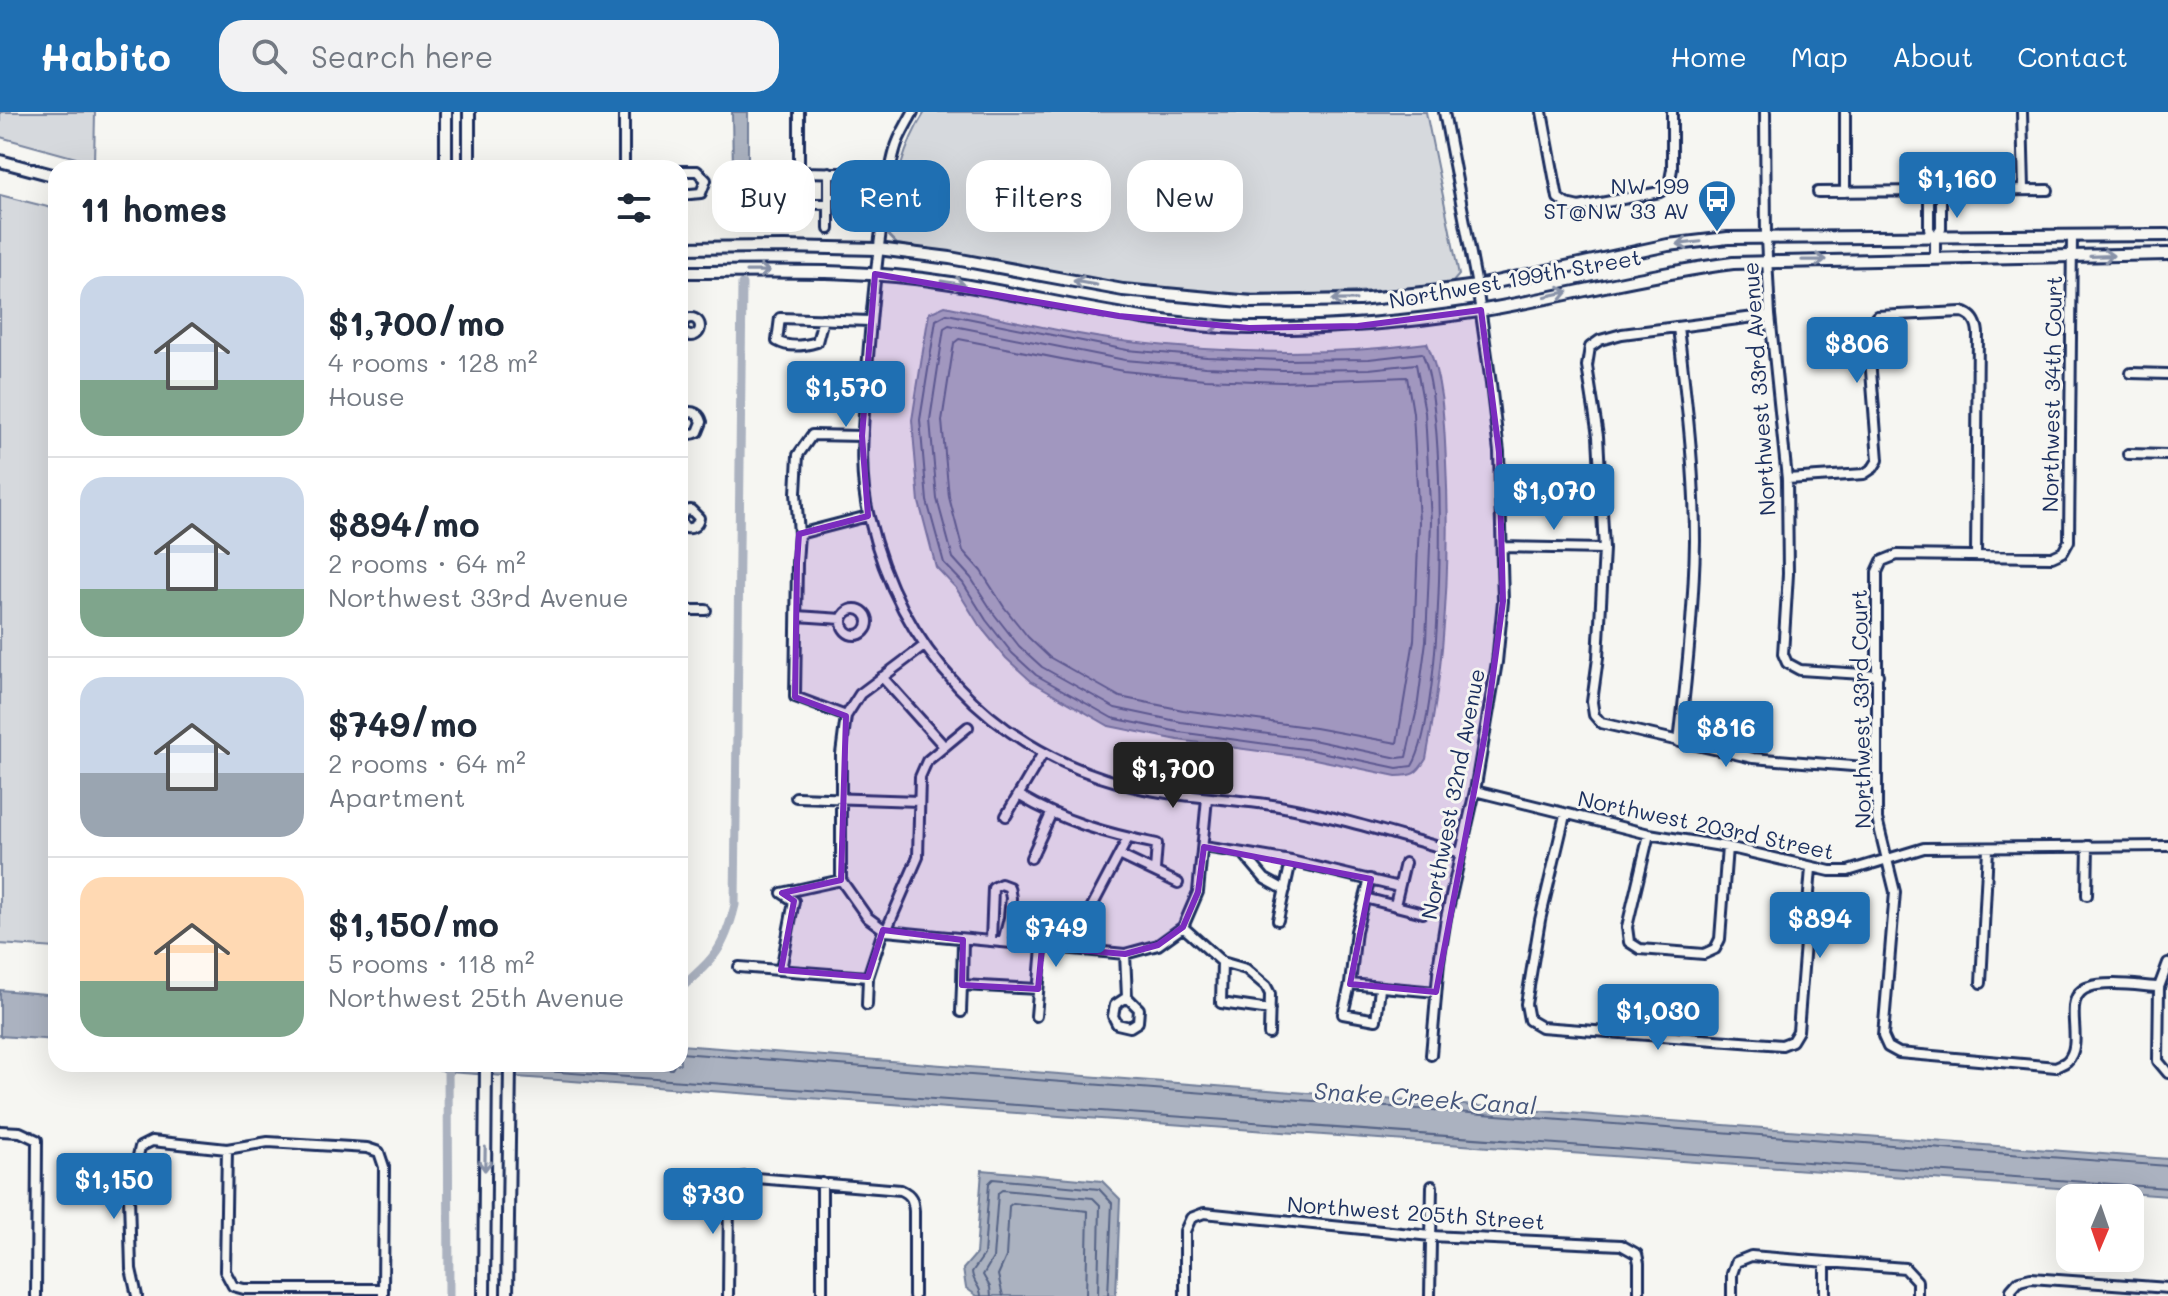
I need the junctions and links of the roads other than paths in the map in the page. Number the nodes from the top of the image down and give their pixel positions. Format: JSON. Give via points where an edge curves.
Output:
{"nodes":[{"id":1,"x":446,"y":112,"type":"edge"},
{"id":2,"x":469,"y":112,"type":"edge"},
{"id":3,"x":624,"y":112,"type":"edge"},
{"id":4,"x":799,"y":112,"type":"edge"},
{"id":5,"x":913,"y":112,"type":"edge"},
{"id":6,"x":1444,"y":112,"type":"edge"},
{"id":7,"x":1542,"y":112,"type":"edge"},
{"id":8,"x":1672,"y":112,"type":"edge"},
{"id":9,"x":1765,"y":112,"type":"edge"},
{"id":10,"x":1845,"y":112,"type":"edge"},
{"id":11,"x":2022,"y":112,"type":"edge"},
{"id":12,"x":446,"y":160,"type":"edge"},
{"id":13,"x":469,"y":160,"type":"edge"},
{"id":14,"x":624,"y":160,"type":"edge"},
{"id":15,"x":799,"y":160,"type":"edge"},
{"id":16,"x":892,"y":160,"type":"edge"},
{"id":17,"x":0,"y":161,"type":"edge"},
{"id":18,"x":688,"y":171,"type":"edge"},
{"id":19,"x":815,"y":172,"type":"edge"},
{"id":20,"x":829,"y":172,"type":"joint"},
{"id":21,"x":48,"y":174,"type":"edge"},
{"id":22,"x":2024,"y":189,"type":"junction"},
{"id":23,"x":2048,"y":190,"type":"dead end"},
{"id":24,"x":1929,"y":191,"type":"junction"},
{"id":25,"x":1941,"y":191,"type":"junction"},
{"id":26,"x":1818,"y":192,"type":"dead end"},
{"id":27,"x":1845,"y":192,"type":"junction"},
{"id":28,"x":688,"y":195,"type":"edge"},
{"id":29,"x":815,"y":204,"type":"edge"},
{"id":30,"x":829,"y":204,"type":"junction"},
{"id":31,"x":829,"y":229,"type":"dead end"},
{"id":32,"x":881,"y":232,"type":"edge"},
{"id":33,"x":2168,"y":235,"type":"edge"},
{"id":34,"x":2072,"y":236,"type":"junction"},
{"id":35,"x":1766,"y":238,"type":"junction"},
{"id":36,"x":1935,"y":238,"type":"junction"},
{"id":37,"x":688,"y":248,"type":"edge"},
{"id":38,"x":878,"y":249,"type":"junction"},
{"id":39,"x":2168,"y":254,"type":"edge"},
{"id":40,"x":2072,"y":257,"type":"junction"},
{"id":41,"x":1935,"y":259,"type":"junction"},
{"id":42,"x":1767,"y":261,"type":"junction"},
{"id":43,"x":688,"y":272,"type":"edge"},
{"id":44,"x":875,"y":274,"type":"junction"},
{"id":45,"x":1477,"y":286,"type":"junction"},
{"id":46,"x":1481,"y":310,"type":"junction"},
{"id":47,"x":1770,"y":315,"type":"junction"},
{"id":48,"x":823,"y":319,"type":"junction"},
{"id":49,"x":870,"y":321,"type":"junction"},
{"id":50,"x":1678,"y":327,"type":"junction"},
{"id":51,"x":2131,"y":373,"type":"dead end"},
{"id":52,"x":2168,"y":374,"type":"edge"},
{"id":53,"x":862,"y":436,"type":"junction"},
{"id":54,"x":2128,"y":454,"type":"dead end"},
{"id":55,"x":2168,"y":455,"type":"edge"},
{"id":56,"x":1787,"y":479,"type":"junction"},
{"id":57,"x":868,"y":516,"type":"junction"},
{"id":58,"x":799,"y":534,"type":"junction"},
{"id":59,"x":1503,"y":547,"type":"junction"},
{"id":60,"x":1604,"y":549,"type":"junction"},
{"id":61,"x":1976,"y":556,"type":"junction"},
{"id":62,"x":688,"y":610,"type":"edge"},
{"id":63,"x":706,"y":610,"type":"dead end"},
{"id":64,"x":797,"y":616,"type":"junction"},
{"id":65,"x":842,"y":619,"type":"dead end"},
{"id":66,"x":924,"y":646,"type":"junction"},
{"id":67,"x":1878,"y":675,"type":"junction"},
{"id":68,"x":882,"y":677,"type":"junction"},
{"id":69,"x":846,"y":716,"type":"junction"},
{"id":70,"x":968,"y":727,"type":"dead end"},
{"id":71,"x":1679,"y":742,"type":"junction"},
{"id":72,"x":943,"y":745,"type":"junction"},
{"id":73,"x":1043,"y":753,"type":"junction"},
{"id":74,"x":1877,"y":768,"type":"junction"},
{"id":75,"x":1475,"y":791,"type":"junction"},
{"id":76,"x":1020,"y":796,"type":"junction"},
{"id":77,"x":796,"y":797,"type":"dead end"},
{"id":78,"x":1207,"y":798,"type":"junction"},
{"id":79,"x":841,"y":799,"type":"junction"},
{"id":80,"x":919,"y":801,"type":"junction"},
{"id":81,"x":1051,"y":814,"type":"junction"},
{"id":82,"x":1565,"y":815,"type":"junction"},
{"id":83,"x":1006,"y":816,"type":"dead end"},
{"id":84,"x":1649,"y":834,"type":"junction"},
{"id":85,"x":1128,"y":838,"type":"junction"},
{"id":86,"x":2088,"y":846,"type":"junction"},
{"id":87,"x":2168,"y":846,"type":"edge"},
{"id":88,"x":1204,"y":847,"type":"junction"},
{"id":89,"x":1727,"y":847,"type":"junction"},
{"id":90,"x":1988,"y":849,"type":"junction"},
{"id":91,"x":1243,"y":853,"type":"junction"},
{"id":92,"x":1461,"y":853,"type":"junction"},
{"id":93,"x":1119,"y":855,"type":"junction"},
{"id":94,"x":1031,"y":858,"type":"dead end"},
{"id":95,"x":1888,"y":859,"type":"junction"},
{"id":96,"x":1291,"y":861,"type":"junction"},
{"id":97,"x":1405,"y":863,"type":"dead end"},
{"id":98,"x":1811,"y":868,"type":"junction"},
{"id":99,"x":1155,"y":870,"type":"junction"},
{"id":100,"x":1370,"y":879,"type":"junction"},
{"id":101,"x":841,"y":880,"type":"junction"},
{"id":102,"x":1178,"y":883,"type":"dead end"},
{"id":103,"x":1399,"y":887,"type":"junction"},
{"id":104,"x":1285,"y":890,"type":"junction"},
{"id":105,"x":2087,"y":895,"type":"dead end"},
{"id":106,"x":1365,"y":898,"type":"junction"},
{"id":107,"x":1395,"y":905,"type":"junction"},
{"id":108,"x":1423,"y":913,"type":"dead end"},
{"id":109,"x":1278,"y":920,"type":"dead end"},
{"id":110,"x":1183,"y":927,"type":"junction"},
{"id":111,"x":886,"y":931,"type":"junction"},
{"id":112,"x":963,"y":940,"type":"junction"},
{"id":113,"x":991,"y":941,"type":"junction"},
{"id":114,"x":1003,"y":942,"type":"junction"},
{"id":115,"x":1042,"y":947,"type":"junction"},
{"id":116,"x":1086,"y":950,"type":"junction"},
{"id":117,"x":1125,"y":954,"type":"junction"},
{"id":118,"x":1222,"y":962,"type":"junction"},
{"id":119,"x":2168,"y":963,"type":"edge"},
{"id":120,"x":739,"y":967,"type":"dead end"},
{"id":121,"x":781,"y":970,"type":"junction"},
{"id":122,"x":868,"y":977,"type":"junction"},
{"id":123,"x":1981,"y":983,"type":"dead end"},
{"id":124,"x":1350,"y":984,"type":"junction"},
{"id":125,"x":962,"y":985,"type":"junction"},
{"id":126,"x":2159,"y":987,"type":"junction"},
{"id":127,"x":1038,"y":989,"type":"junction"},
{"id":128,"x":1380,"y":989,"type":"junction"},
{"id":129,"x":1436,"y":992,"type":"junction"},
{"id":130,"x":1127,"y":997,"type":"dead end"},
{"id":131,"x":867,"y":1005,"type":"dead end"},
{"id":132,"x":1270,"y":1010,"type":"junction"},
{"id":133,"x":961,"y":1012,"type":"dead end"},
{"id":134,"x":1036,"y":1016,"type":"dead end"},
{"id":135,"x":1269,"y":1034,"type":"dead end"},
{"id":136,"x":1431,"y":1055,"type":"dead end"},
{"id":137,"x":486,"y":1072,"type":"edge"},
{"id":138,"x":510,"y":1072,"type":"edge"},
{"id":139,"x":2167,"y":1072,"type":"edge"},
{"id":140,"x":0,"y":1131,"type":"edge"},
{"id":141,"x":227,"y":1149,"type":"junction"},
{"id":142,"x":822,"y":1183,"type":"junction"},
{"id":143,"x":1432,"y":1186,"type":"dead end"},
{"id":144,"x":1431,"y":1236,"type":"junction"},
{"id":145,"x":1825,"y":1262,"type":"junction"},
{"id":146,"x":2168,"y":1288,"type":"edge"},
{"id":147,"x":383,"y":1293,"type":"edge"},
{"id":148,"x":36,"y":1296,"type":"edge"},
{"id":149,"x":137,"y":1296,"type":"edge"},
{"id":150,"x":484,"y":1296,"type":"edge"},
{"id":151,"x":507,"y":1296,"type":"edge"},
{"id":152,"x":728,"y":1296,"type":"edge"},
{"id":153,"x":822,"y":1296,"type":"edge"},
{"id":154,"x":914,"y":1296,"type":"edge"},
{"id":155,"x":1185,"y":1296,"type":"edge"},
{"id":156,"x":1430,"y":1296,"type":"edge"},
{"id":157,"x":1639,"y":1296,"type":"edge"},
{"id":158,"x":1732,"y":1296,"type":"edge"},
{"id":159,"x":1825,"y":1296,"type":"edge"},
{"id":160,"x":1917,"y":1296,"type":"edge"},
{"id":161,"x":2011,"y":1296,"type":"edge"}],
"edges":[{"from":1,"to":12,"type":"main road"},
{"from":2,"to":13,"type":"main road"},
{"from":3,"to":14,"type":"street"},
{"from":4,"to":15,"type":"street"},
{"from":5,"to":16,"type":"street"},
{"from":6,"to":45,"type":"street","name":"Northwest 32nd Avenue"},
{"from":7,"to":8,"type":"street","via":[[1558,198],[1579,207],[1660,192],[1669,185]]},
{"from":9,"to":35,"type":"street","name":"Northwest 33rd Avenue"},
{"from":10,"to":27,"type":"street"},
{"from":11,"to":22,"type":"street"},
{"from":17,"to":21,"type":"main road"},
{"from":18,"to":28,"type":"street","via":[[700,172],[706,186],[697,195]]},
{"from":19,"to":20,"type":"street"},
{"from":20,"to":30,"type":"street"},
{"from":22,"to":23,"type":"street"},
{"from":22,"to":25,"type":"street"},
{"from":24,"to":25,"type":"street"},
{"from":24,"to":27,"type":"street"},
{"from":24,"to":36,"type":"street","via":[[1929,229]]},
{"from":25,"to":36,"type":"street","via":[[1941,229]]},
{"from":26,"to":27,"type":"street"},
{"from":29,"to":30,"type":"street"},
{"from":30,"to":31,"type":"street"},
{"from":32,"to":38,"type":"street"},
{"from":33,"to":34,"type":"main road","name":"Northwest 199th Street"},
{"from":34,"to":36,"type":"main road","name":"Northwest 199th Street"},
{"from":34,"to":40,"type":"street","name":"Northwest 34th Court"},
{"from":35,"to":36,"type":"main road","name":"Northwest 199th Street"},
{"from":35,"to":42,"type":"street","name":"Northwest 33rd Avenue"},
{"from":35,"to":45,"type":"main road","name":"Northwest 199th Street","one_way":true,"via":[[1668,245]]},
{"from":36,"to":41,"type":"street"},
{"from":37,"to":38,"type":"main road","name":"Northwest 199th Street"},
{"from":38,"to":44,"type":"street"},
{"from":45,"to":38,"type":"main road","name":"Northwest 199th Street","one_way":true,"via":[[1359,300],[1252,302],[1123,290]]},
{"from":40,"to":39,"type":"main road","name":"Northwest 199th Street","one_way":true},
{"from":40,"to":41,"type":"main road","name":"Northwest 199th Street"},
{"from":40,"to":61,"type":"street","name":"Northwest 34th Court","via":[[2069,541],[2052,557]]},
{"from":42,"to":41,"type":"main road","name":"Northwest 199th Street","one_way":true},
{"from":46,"to":42,"type":"main road","name":"Northwest 199th Street","one_way":true,"via":[[1669,271]]},
{"from":42,"to":47,"type":"street","name":"Northwest 33rd Avenue"},
{"from":43,"to":44,"type":"main road","name":"Northwest 199th Street","one_way":true},
{"from":44,"to":46,"type":"main road","name":"Northwest 199th Street","one_way":true,"via":[[1119,316],[1249,328],[1358,326]]},
{"from":44,"to":49,"type":"street"},
{"from":45,"to":46,"type":"street","name":"Northwest 32nd Avenue"},
{"from":46,"to":59,"type":"street","name":"Northwest 32nd Avenue","via":[[1499,452]]},
{"from":47,"to":50,"type":"street"},
{"from":47,"to":56,"type":"street","name":"Northwest 33rd Avenue"},
{"from":48,"to":48,"type":"street","via":[[780,318],[777,341],[817,342]]},
{"from":48,"to":49,"type":"street"},
{"from":49,"to":53,"type":"street"},
{"from":50,"to":60,"type":"street","via":[[1622,334],[1590,347],[1587,366],[1598,436]]},
{"from":50,"to":71,"type":"street","via":[[1695,538],[1691,646]]},
{"from":51,"to":52,"type":"street"},
{"from":53,"to":57,"type":"street"},
{"from":53,"to":58,"type":"street","via":[[812,435],[798,455]]},
{"from":54,"to":55,"type":"street"},
{"from":56,"to":61,"type":"street","via":[[1864,474],[1878,460],[1868,333],[1873,320],[1884,314],[1962,312],[1973,318],[1978,333]]},
{"from":56,"to":67,"type":"street","name":"Northwest 33rd Avenue","via":[[1787,663],[1800,670]]},
{"from":57,"to":58,"type":"street"},
{"from":57,"to":66,"type":"street","via":[[884,568]]},
{"from":58,"to":64,"type":"street"},
{"from":59,"to":60,"type":"street"},
{"from":59,"to":75,"type":"street","name":"Northwest 32nd Avenue","via":[[1497,662]]},
{"from":60,"to":71,"type":"street","via":[[1594,715],[1601,723]]},
{"from":61,"to":67,"type":"street","name":"Northwest 33rd Court","via":[[1897,555],[1882,561],[1877,572]]},
{"from":62,"to":63,"type":"street"},
{"from":64,"to":65,"type":"street"},
{"from":64,"to":69,"type":"street","via":[[795,697]]},
{"from":66,"to":68,"type":"street"},
{"from":66,"to":73,"type":"street","via":[[983,711]]},
{"from":67,"to":74,"type":"street","name":"Northwest 33rd Court"},
{"from":68,"to":69,"type":"street","via":[[860,694]]},
{"from":68,"to":72,"type":"street"},
{"from":69,"to":79,"type":"street"},
{"from":70,"to":72,"type":"street"},
{"from":71,"to":74,"type":"street","via":[[1753,758]]},
{"from":72,"to":80,"type":"street","via":[[920,777]]},
{"from":73,"to":76,"type":"street"},
{"from":73,"to":78,"type":"street","via":[[1121,784]]},
{"from":74,"to":95,"type":"street","name":"Northwest 33rd Court","via":[[1877,819]]},
{"from":75,"to":82,"type":"street","name":"Northwest 203rd Street"},
{"from":75,"to":92,"type":"street","name":"Northwest 32nd Avenue"},
{"from":76,"to":81,"type":"street"},
{"from":76,"to":83,"type":"street"},
{"from":77,"to":79,"type":"street"},
{"from":78,"to":88,"type":"street"},
{"from":78,"to":92,"type":"street","via":[[1276,806]]},
{"from":79,"to":80,"type":"street"},
{"from":79,"to":101,"type":"street"},
{"from":80,"to":111,"type":"street","via":[[918,857]]},
{"from":81,"to":85,"type":"street"},
{"from":81,"to":94,"type":"street"},
{"from":82,"to":84,"type":"street","name":"Northwest 203rd Street"},
{"from":82,"to":98,"type":"street","via":[[1526,1004],[1529,1020],[1541,1027],[1782,1045],[1792,1041],[1798,1031]]},
{"from":84,"to":89,"type":"street","name":"Northwest 203rd Street"},
{"from":84,"to":89,"type":"street","via":[[1627,927],[1629,942],[1640,949],[1704,954],[1715,949]]},
{"from":85,"to":93,"type":"street"},
{"from":85,"to":99,"type":"street","via":[[1157,844]]},
{"from":86,"to":87,"type":"street","name":"Northwest 203rd Street"},
{"from":86,"to":90,"type":"street","name":"Northwest 203rd Street"},
{"from":86,"to":105,"type":"street"},
{"from":88,"to":91,"type":"street"},
{"from":88,"to":110,"type":"street","via":[[1198,892]]},
{"from":89,"to":98,"type":"street","name":"Northwest 203rd Street"},
{"from":90,"to":95,"type":"street","name":"Northwest 203rd Street","via":[[1924,848]]},
{"from":90,"to":123,"type":"street"},
{"from":91,"to":96,"type":"street"},
{"from":91,"to":104,"type":"street","via":[[1265,879]]},
{"from":92,"to":129,"type":"street","name":"Northwest 32nd Avenue"},
{"from":93,"to":99,"type":"street"},
{"from":93,"to":116,"type":"street","via":[[1088,914]]},
{"from":95,"to":98,"type":"street","name":"Northwest 203rd Street","via":[[1848,871]]},
{"from":95,"to":126,"type":"street","name":"Northwest 33rd Court","via":[[1895,892],[1883,1036],[1899,1053],[2056,1067],[2074,1049],[2074,1001],[2080,991],[2092,985]]},
{"from":96,"to":100,"type":"street"},
{"from":96,"to":104,"type":"street"},
{"from":97,"to":103,"type":"street"},
{"from":99,"to":102,"type":"street"},
{"from":100,"to":103,"type":"street"},
{"from":100,"to":106,"type":"street"},
{"from":101,"to":111,"type":"street","via":[[867,917]]},
{"from":101,"to":121,"type":"street","via":[[782,893],[794,901]]},
{"from":103,"to":107,"type":"street"},
{"from":104,"to":109,"type":"street"},
{"from":106,"to":107,"type":"street"},
{"from":106,"to":124,"type":"street"},
{"from":107,"to":108,"type":"street"},
{"from":110,"to":117,"type":"street","via":[[1158,945]]},
{"from":110,"to":118,"type":"street"},
{"from":111,"to":112,"type":"street"},
{"from":111,"to":122,"type":"street"},
{"from":112,"to":113,"type":"street"},
{"from":112,"to":125,"type":"street"},
{"from":113,"to":114,"type":"street"},
{"from":113,"to":114,"type":"street","via":[[993,888],[1001,884],[1009,887],[1011,898]]},
{"from":114,"to":115,"type":"street"},
{"from":115,"to":116,"type":"street"},
{"from":115,"to":127,"type":"street"},
{"from":116,"to":117,"type":"street"},
{"from":117,"to":130,"type":"street"},
{"from":118,"to":132,"type":"street","via":[[1246,969],[1266,986]]},
{"from":118,"to":132,"type":"street","via":[[1221,1003]]},
{"from":119,"to":126,"type":"street"},
{"from":120,"to":121,"type":"street"},
{"from":121,"to":122,"type":"street"},
{"from":122,"to":131,"type":"street"},
{"from":124,"to":128,"type":"street"},
{"from":124,"to":128,"type":"street","via":[[1343,1014],[1376,1020]]},
{"from":125,"to":127,"type":"street"},
{"from":125,"to":133,"type":"street"},
{"from":126,"to":139,"type":"street","via":[[2158,1061]]},
{"from":127,"to":134,"type":"street"},
{"from":128,"to":129,"type":"street"},
{"from":129,"to":136,"type":"street","name":"Northwest 32nd Avenue"},
{"from":132,"to":135,"type":"street"},
{"from":137,"to":150,"type":"main road","one_way":true},
{"from":138,"to":151,"type":"main road"},
{"from":140,"to":148,"type":"street","via":[[37,1140]]},
{"from":141,"to":147,"type":"street","via":[[225,1271],[233,1286]]},
{"from":141,"to":147,"type":"street","via":[[268,1142],[379,1152],[384,1167]]},
{"from":141,"to":149,"type":"street","via":[[152,1141],[140,1147],[129,1197]]},
{"from":142,"to":152,"type":"street","via":[[744,1177],[732,1183]]},
{"from":142,"to":153,"type":"street"},
{"from":142,"to":154,"type":"street","via":[[909,1194],[914,1211]]},
{"from":143,"to":144,"type":"street"},
{"from":144,"to":155,"type":"street","name":"Northwest 205th Street","via":[[1204,1213],[1191,1218],[1185,1231]]},
{"from":144,"to":156,"type":"street"},
{"from":144,"to":157,"type":"street","name":"Northwest 205th Street","via":[[1621,1245],[1637,1254]]},
{"from":145,"to":158,"type":"street","via":[[1751,1256],[1736,1262]]},
{"from":145,"to":159,"type":"street"},
{"from":145,"to":160,"type":"street","via":[[1905,1268],[1917,1281]]},
{"from":146,"to":161,"type":"street","via":[[2031,1278],[2019,1281]]}]}
